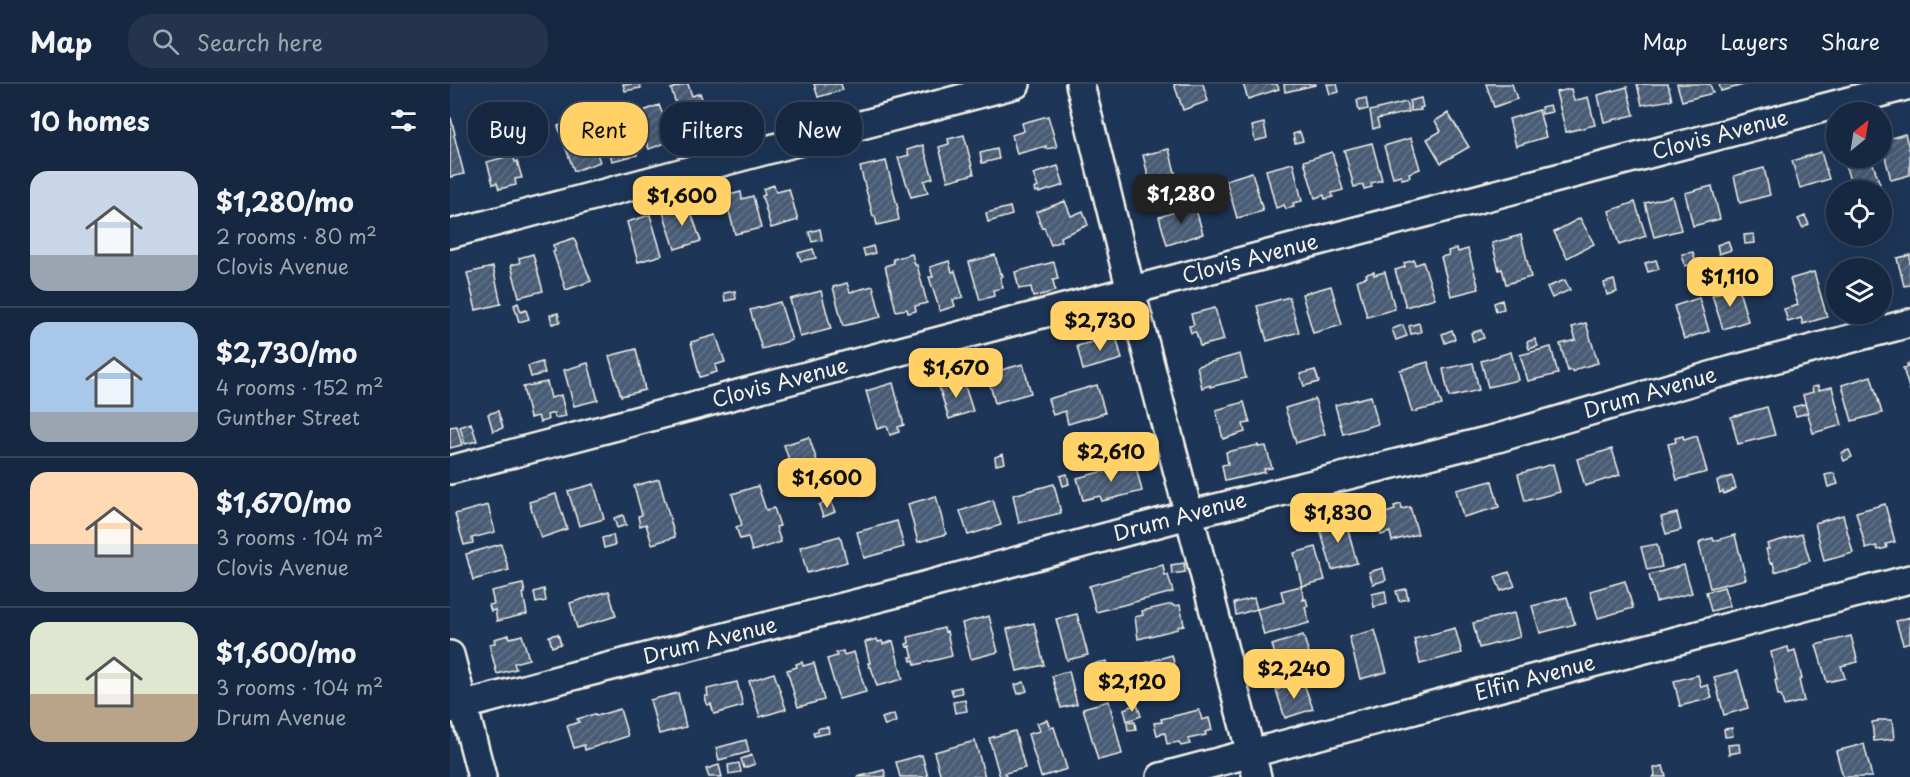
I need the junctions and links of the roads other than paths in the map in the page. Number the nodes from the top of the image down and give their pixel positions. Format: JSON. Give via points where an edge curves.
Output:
{"nodes":[{"id":1,"x":1016,"y":84,"type":"edge"},
{"id":2,"x":1080,"y":84,"type":"edge"},
{"id":3,"x":1910,"y":85,"type":"edge"},
{"id":4,"x":450,"y":234,"type":"edge"},
{"id":5,"x":1131,"y":291,"type":"junction"},
{"id":6,"x":1910,"y":323,"type":"edge"},
{"id":7,"x":450,"y":470,"type":"edge"},
{"id":8,"x":1188,"y":515,"type":"junction"},
{"id":9,"x":1910,"y":579,"type":"edge"},
{"id":10,"x":450,"y":655,"type":"edge"},
{"id":11,"x":457,"y":707,"type":"edge"},
{"id":12,"x":1254,"y":765,"type":"edge"},
{"id":13,"x":482,"y":777,"type":"edge"},
{"id":14,"x":1161,"y":777,"type":"edge"}],
"edges":[{"from":1,"to":4,"type":"street"},
{"from":2,"to":5,"type":"street"},
{"from":3,"to":5,"type":"street","name":"Clovis Avenue"},
{"from":5,"to":7,"type":"street","name":"Clovis Avenue"},
{"from":5,"to":8,"type":"street"},
{"from":6,"to":8,"type":"street","name":"Drum Avenue","via":[[1498,438]]},
{"from":8,"to":11,"type":"street","name":"Drum Avenue"},
{"from":8,"to":12,"type":"street"},
{"from":9,"to":12,"type":"street","name":"Elfin Avenue"},
{"from":10,"to":11,"type":"street"},
{"from":11,"to":13,"type":"street"},
{"from":12,"to":14,"type":"street","name":"Elfin Avenue"}]}
